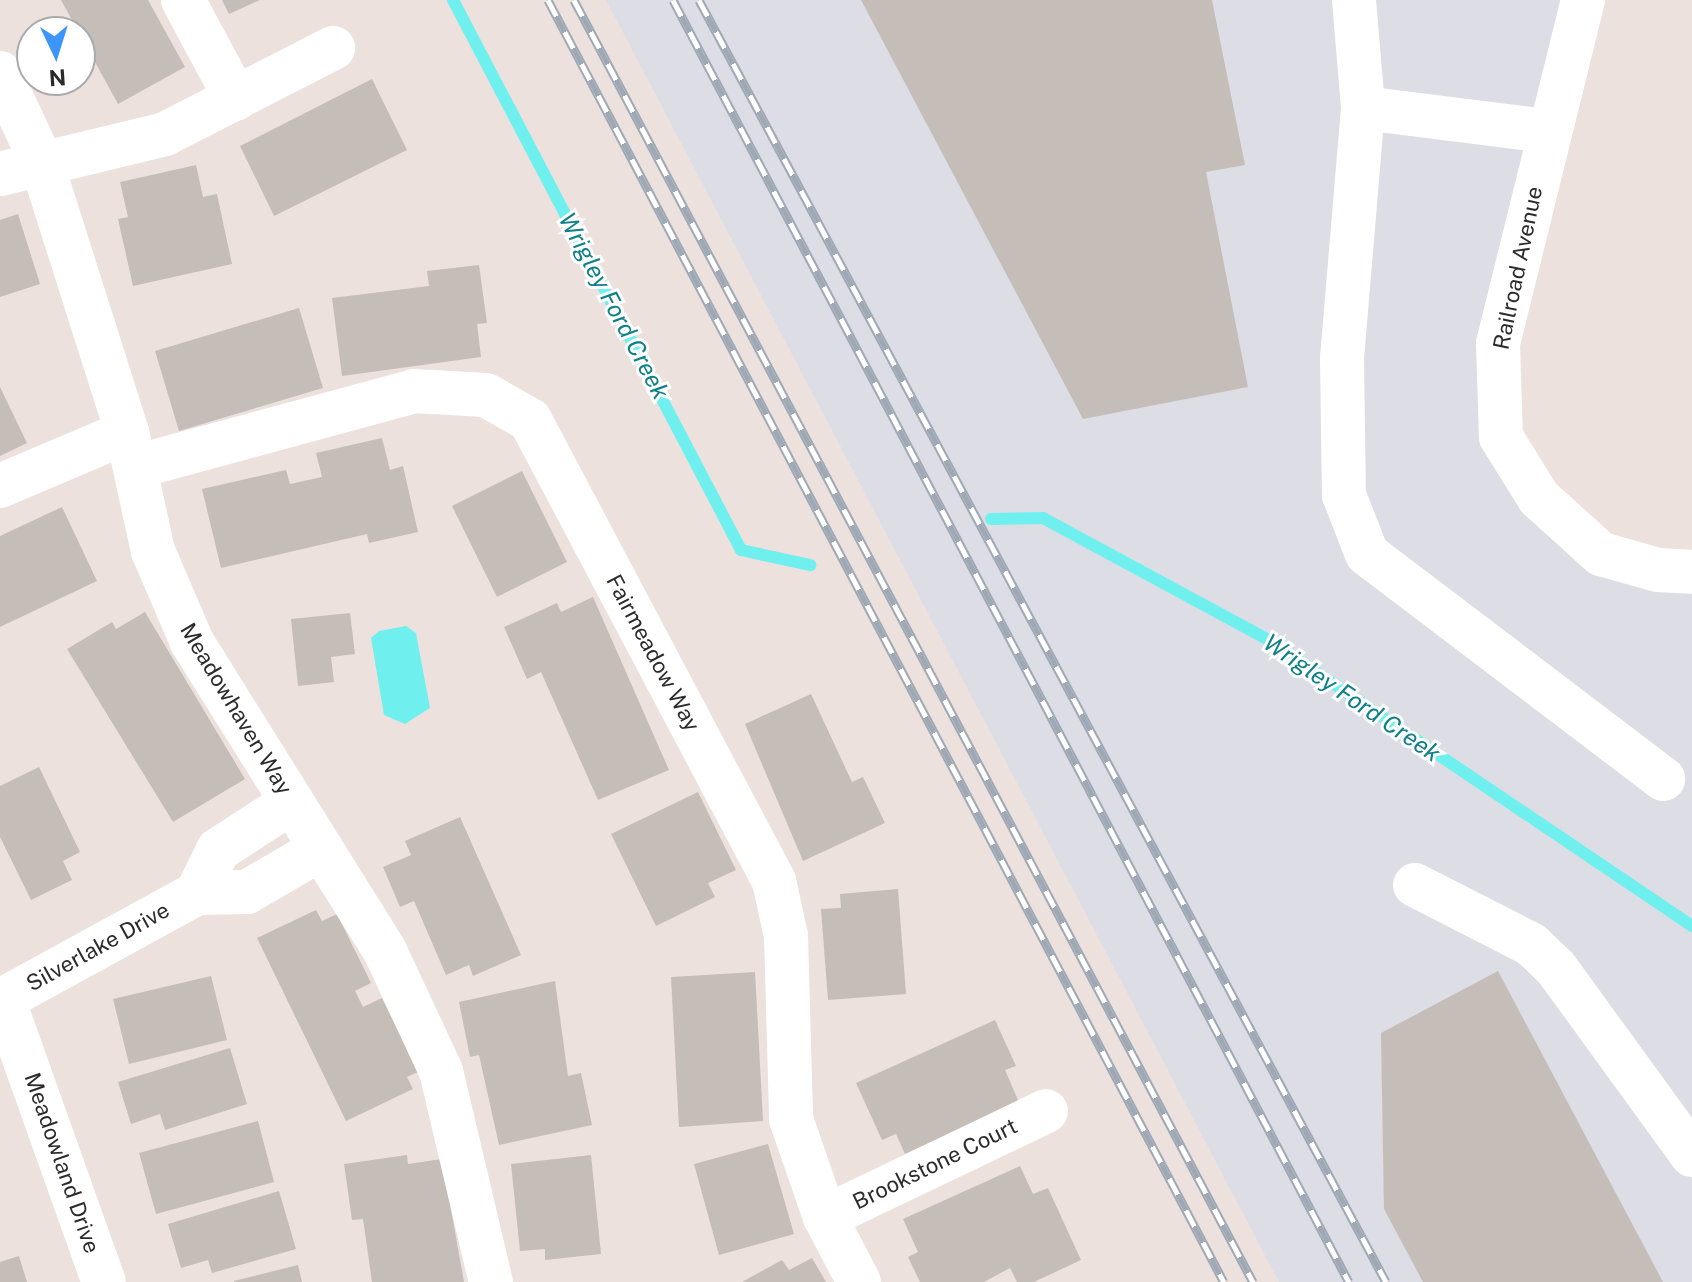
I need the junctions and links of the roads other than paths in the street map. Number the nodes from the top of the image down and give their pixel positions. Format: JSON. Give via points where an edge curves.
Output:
{"nodes":[{"id":1,"x":183,"y":0,"type":"edge"},
{"id":2,"x":1354,"y":0,"type":"edge"},
{"id":3,"x":1583,"y":0,"type":"edge"},
{"id":4,"x":333,"y":48,"type":"dead end"},
{"id":5,"x":0,"y":73,"type":"edge"},
{"id":6,"x":236,"y":99,"type":"junction"},
{"id":7,"x":1363,"y":108,"type":"junction"},
{"id":8,"x":1547,"y":131,"type":"junction"},
{"id":9,"x":41,"y":161,"type":"junction"},
{"id":10,"x":0,"y":174,"type":"edge"},
{"id":11,"x":131,"y":450,"type":"junction"},
{"id":12,"x":0,"y":486,"type":"edge"},
{"id":13,"x":1692,"y":572,"type":"edge"},
{"id":14,"x":1663,"y":779,"type":"dead end"},
{"id":15,"x":292,"y":802,"type":"junction"},
{"id":16,"x":321,"y":849,"type":"junction"},
{"id":17,"x":1415,"y":885,"type":"dead end"},
{"id":18,"x":197,"y":893,"type":"junction"},
{"id":19,"x":1,"y":1000,"type":"edge"},
{"id":20,"x":1046,"y":1111,"type":"dead end"},
{"id":21,"x":1692,"y":1155,"type":"edge"},
{"id":22,"x":825,"y":1217,"type":"junction"},
{"id":23,"x":104,"y":1282,"type":"edge"},
{"id":24,"x":491,"y":1282,"type":"edge"},
{"id":25,"x":859,"y":1282,"type":"edge"}],
"edges":[{"from":1,"to":6,"type":"street"},
{"from":2,"to":7,"type":"street"},
{"from":3,"to":8,"type":"street","name":"Railroad Avenue"},
{"from":4,"to":6,"type":"street"},
{"from":5,"to":9,"type":"street","name":"Meadowhaven Way"},
{"from":6,"to":9,"type":"street","via":[[165,134]]},
{"from":7,"to":8,"type":"street"},
{"from":7,"to":14,"type":"street","via":[[1342,358],[1344,495],[1367,554]]},
{"from":8,"to":13,"type":"street","name":"Railroad Avenue","via":[[1498,344],[1501,437],[1539,498],[1601,554],[1658,570]]},
{"from":9,"to":10,"type":"street"},
{"from":9,"to":11,"type":"street","name":"Meadowhaven Way"},
{"from":11,"to":12,"type":"street","name":"Fairmeadow Way"},
{"from":11,"to":15,"type":"street","name":"Meadowhaven Way","via":[[153,551],[192,642]]},
{"from":11,"to":22,"type":"street","name":"Fairmeadow Way","via":[[414,391],[486,395],[530,420],[774,881],[786,936],[791,1119]]},
{"from":15,"to":16,"type":"street","name":"Meadowhaven Way"},
{"from":15,"to":18,"type":"street","name":"Silverlake Drive","via":[[218,850]]},
{"from":16,"to":18,"type":"street","name":"Silverlake Drive","via":[[247,892]]},
{"from":16,"to":24,"type":"street","name":"Meadowhaven Way","via":[[385,951],[441,1071]]},
{"from":17,"to":21,"type":"street","via":[[1532,945],[1556,968]]},
{"from":18,"to":19,"type":"street","name":"Silverlake Drive"},
{"from":19,"to":23,"type":"street","name":"Meadowland Drive"},
{"from":20,"to":22,"type":"street","name":"Brookstone Court"},
{"from":22,"to":25,"type":"street","name":"Fairmeadow Way"}]}
